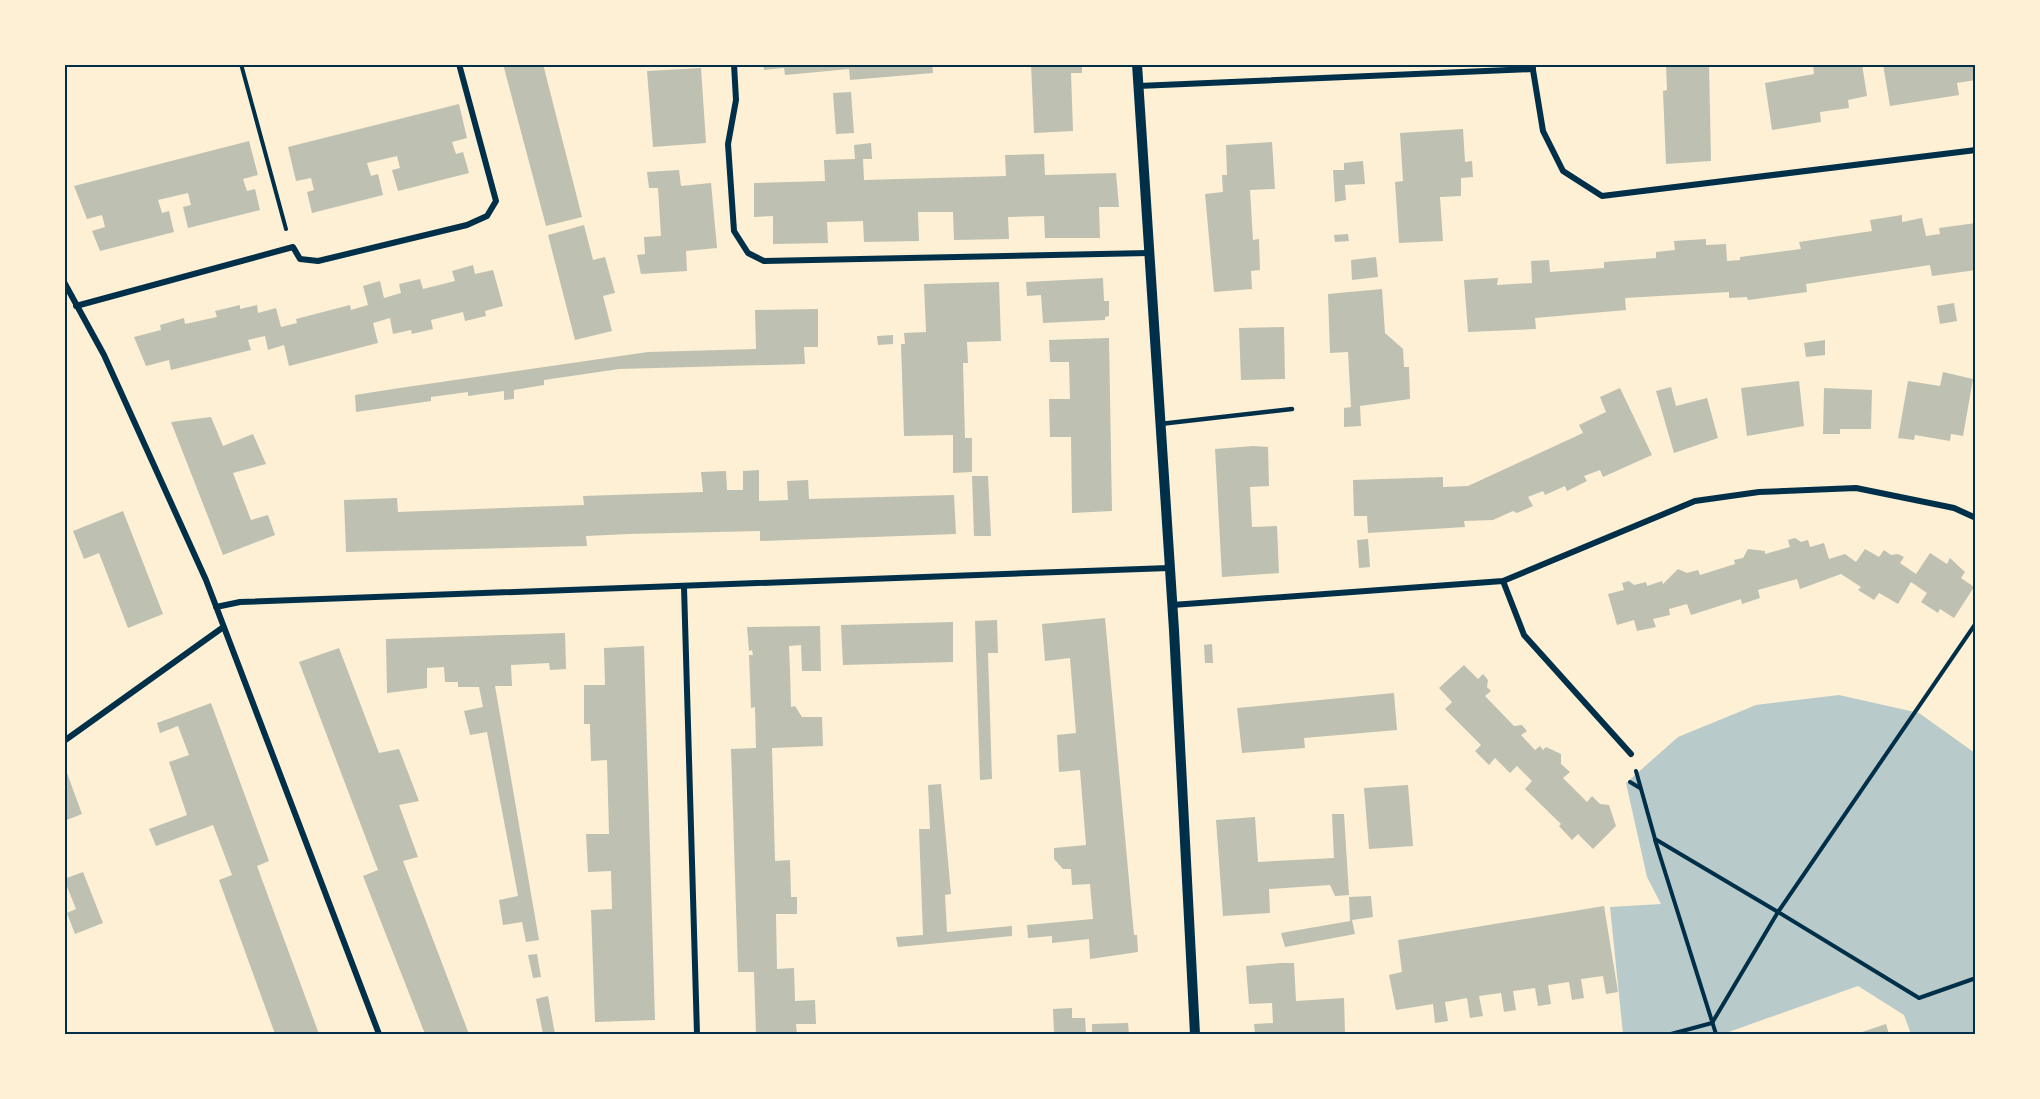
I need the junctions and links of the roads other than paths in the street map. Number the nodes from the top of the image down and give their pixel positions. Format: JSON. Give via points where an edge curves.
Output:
{"nodes":[{"id":1,"x":459,"y":64,"type":"edge"},
{"id":2,"x":734,"y":64,"type":"edge"},
{"id":3,"x":1137,"y":64,"type":"edge"},
{"id":4,"x":1532,"y":67,"type":"edge"},
{"id":5,"x":1136,"y":86,"type":"junction"},
{"id":6,"x":1976,"y":150,"type":"edge"},
{"id":7,"x":1149,"y":253,"type":"junction"},
{"id":8,"x":64,"y":282,"type":"edge"},
{"id":9,"x":76,"y":306,"type":"junction"},
{"id":10,"x":1292,"y":409,"type":"dead end"},
{"id":11,"x":1160,"y":425,"type":"junction"},
{"id":12,"x":1976,"y":518,"type":"edge"},
{"id":13,"x":1169,"y":568,"type":"junction"},
{"id":14,"x":1503,"y":581,"type":"junction"},
{"id":15,"x":684,"y":587,"type":"junction"},
{"id":16,"x":1172,"y":605,"type":"junction"},
{"id":17,"x":216,"y":607,"type":"junction"},
{"id":18,"x":222,"y":628,"type":"junction"},
{"id":19,"x":64,"y":741,"type":"edge"},
{"id":20,"x":1631,"y":754,"type":"dead end"},
{"id":21,"x":379,"y":1035,"type":"edge"},
{"id":22,"x":697,"y":1035,"type":"edge"},
{"id":23,"x":1195,"y":1035,"type":"edge"}],
"edges":[{"from":1,"to":9,"type":"street","via":[[496,201],[487,216],[467,225],[318,261],[300,259],[294,247]]},
{"from":2,"to":7,"type":"street","via":[[736,100],[728,144],[734,231],[748,253],[764,261]]},
{"from":3,"to":5,"type":"street"},
{"from":4,"to":5,"type":"street"},
{"from":4,"to":6,"type":"street","via":[[1543,131],[1563,171],[1602,196]]},
{"from":5,"to":7,"type":"street"},
{"from":7,"to":11,"type":"street"},
{"from":8,"to":9,"type":"street"},
{"from":9,"to":17,"type":"street","via":[[113,376]]},
{"from":10,"to":11,"type":"lane"},
{"from":11,"to":13,"type":"street"},
{"from":12,"to":14,"type":"street","via":[[1954,508],[1856,488],[1759,492],[1695,501]]},
{"from":13,"to":15,"type":"street"},
{"from":13,"to":16,"type":"street"},
{"from":14,"to":16,"type":"street"},
{"from":14,"to":20,"type":"street","via":[[1524,635]]},
{"from":15,"to":17,"type":"street","via":[[240,602]]},
{"from":15,"to":22,"type":"street"},
{"from":16,"to":23,"type":"street"},
{"from":17,"to":18,"type":"street"},
{"from":18,"to":19,"type":"street"},
{"from":18,"to":21,"type":"street","via":[[258,712]]}]}
